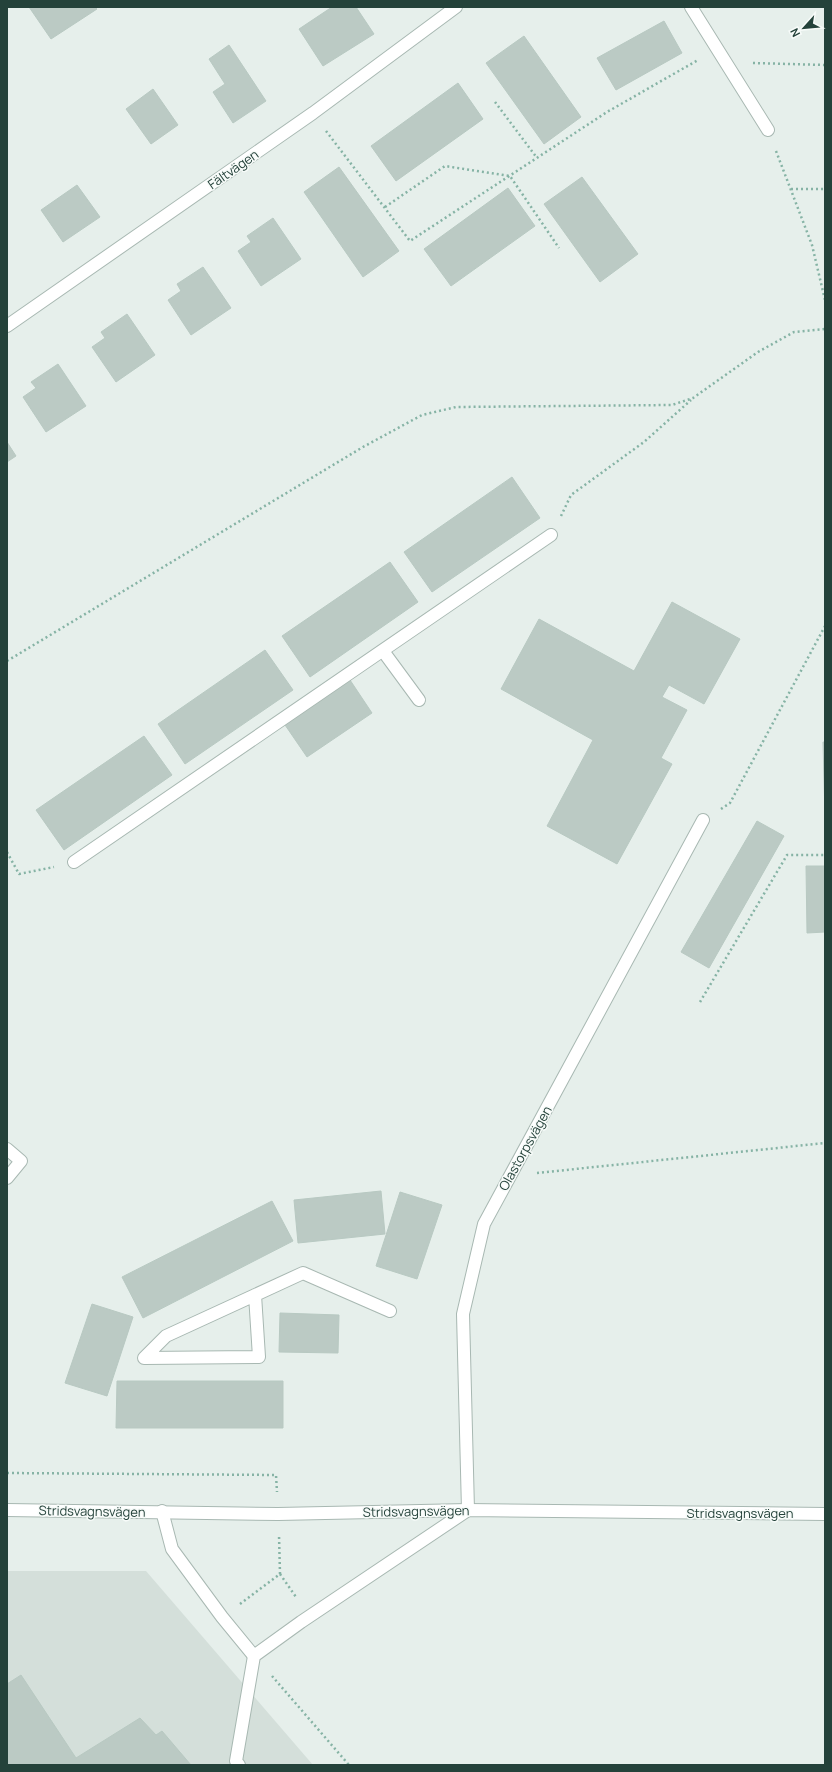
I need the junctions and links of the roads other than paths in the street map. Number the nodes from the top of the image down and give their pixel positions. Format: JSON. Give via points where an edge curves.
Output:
{"nodes":[{"id":1,"x":456,"y":7,"type":"edge"},
{"id":2,"x":692,"y":7,"type":"edge"},
{"id":3,"x":768,"y":130,"type":"road end"},
{"id":4,"x":7,"y":326,"type":"edge"},
{"id":5,"x":551,"y":535,"type":"road end"},
{"id":6,"x":383,"y":651,"type":"junction"},
{"id":7,"x":419,"y":700,"type":"dead end"},
{"id":8,"x":703,"y":820,"type":"road end"},
{"id":9,"x":74,"y":862,"type":"road end"},
{"id":10,"x":7,"y":1148,"type":"edge"},
{"id":11,"x":7,"y":1178,"type":"edge"},
{"id":12,"x":255,"y":1295,"type":"junction"},
{"id":13,"x":390,"y":1311,"type":"dead end"},
{"id":14,"x":7,"y":1510,"type":"edge"},
{"id":15,"x":468,"y":1510,"type":"junction"},
{"id":16,"x":162,"y":1511,"type":"junction"},
{"id":17,"x":825,"y":1514,"type":"edge"},
{"id":18,"x":254,"y":1656,"type":"junction"},
{"id":19,"x":239,"y":1765,"type":"edge"}],
"edges":[{"from":1,"to":4,"type":"street","name":"Fältvägen","via":[[313,113]]},
{"from":2,"to":3,"type":"street"},
{"from":5,"to":6,"type":"street"},
{"from":6,"to":7,"type":"street"},
{"from":6,"to":9,"type":"street"},
{"from":8,"to":15,"type":"street","name":"Olastorpsvägen","via":[[484,1224],[463,1314]]},
{"from":10,"to":11,"type":"street","via":[[21,1161]]},
{"from":12,"to":12,"type":"street","via":[[166,1336],[144,1358],[259,1357]]},
{"from":12,"to":13,"type":"street","via":[[303,1273]]},
{"from":14,"to":16,"type":"street","name":"Stridsvagnsvägen"},
{"from":15,"to":16,"type":"street","name":"Stridsvagnsvägen","via":[[278,1514]]},
{"from":15,"to":17,"type":"street","name":"Stridsvagnsvägen"},
{"from":15,"to":18,"type":"street"},
{"from":16,"to":18,"type":"street","via":[[172,1549]]},
{"from":18,"to":19,"type":"street","via":[[236,1762]]}]}
